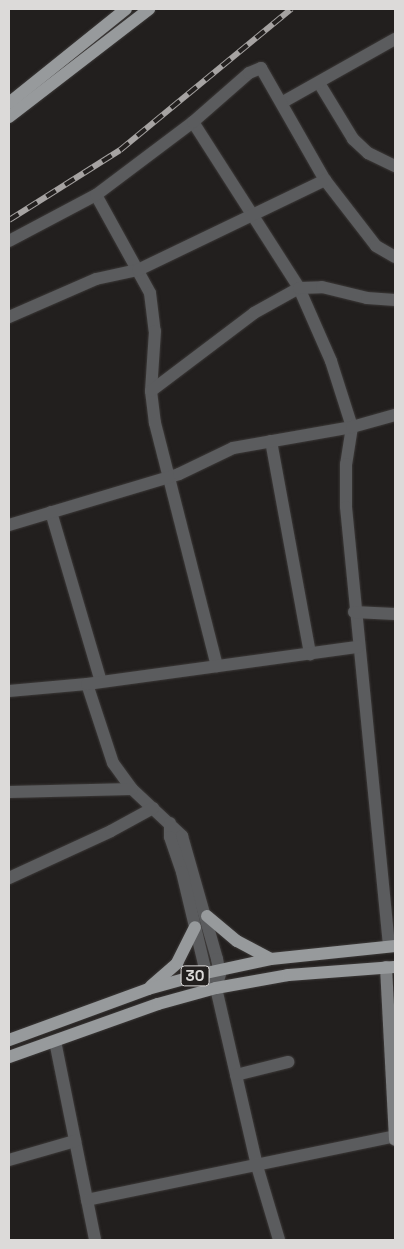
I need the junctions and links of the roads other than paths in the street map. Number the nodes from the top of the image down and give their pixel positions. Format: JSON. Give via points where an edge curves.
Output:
{"nodes":[{"id":1,"x":126,"y":9,"type":"edge"},
{"id":2,"x":149,"y":9,"type":"edge"},
{"id":3,"x":395,"y":40,"type":"edge"},
{"id":4,"x":319,"y":84,"type":"junction"},
{"id":5,"x":283,"y":102,"type":"junction"},
{"id":6,"x":9,"y":103,"type":"edge"},
{"id":7,"x":9,"y":117,"type":"edge"},
{"id":8,"x":193,"y":122,"type":"junction"},
{"id":9,"x":395,"y":166,"type":"edge"},
{"id":10,"x":325,"y":180,"type":"junction"},
{"id":11,"x":96,"y":195,"type":"junction"},
{"id":12,"x":252,"y":214,"type":"junction"},
{"id":13,"x":9,"y":241,"type":"edge"},
{"id":14,"x":395,"y":257,"type":"edge"},
{"id":15,"x":138,"y":270,"type":"junction"},
{"id":16,"x":299,"y":288,"type":"junction"},
{"id":17,"x":395,"y":300,"type":"edge"},
{"id":18,"x":9,"y":317,"type":"edge"},
{"id":19,"x":151,"y":391,"type":"junction"},
{"id":20,"x":395,"y":415,"type":"edge"},
{"id":21,"x":352,"y":427,"type":"junction"},
{"id":22,"x":271,"y":441,"type":"junction"},
{"id":23,"x":166,"y":478,"type":"junction"},
{"id":24,"x":51,"y":512,"type":"junction"},
{"id":25,"x":9,"y":525,"type":"edge"},
{"id":26,"x":354,"y":612,"type":"junction"},
{"id":27,"x":395,"y":614,"type":"edge"},
{"id":28,"x":358,"y":647,"type":"junction"},
{"id":29,"x":310,"y":654,"type":"junction"},
{"id":30,"x":217,"y":666,"type":"junction"},
{"id":31,"x":101,"y":682,"type":"junction"},
{"id":32,"x":87,"y":684,"type":"junction"},
{"id":33,"x":9,"y":691,"type":"edge"},
{"id":34,"x":132,"y":789,"type":"junction"},
{"id":35,"x":9,"y":792,"type":"edge"},
{"id":36,"x":153,"y":808,"type":"junction"},
{"id":37,"x":170,"y":823,"type":"junction"},
{"id":38,"x":9,"y":878,"type":"edge"},
{"id":39,"x":207,"y":916,"type":"junction"},
{"id":40,"x":195,"y":927,"type":"junction"},
{"id":41,"x":392,"y":946,"type":"edge"},
{"id":42,"x":271,"y":959,"type":"junction"},
{"id":43,"x":390,"y":967,"type":"edge"},
{"id":44,"x":220,"y":970,"type":"junction"},
{"id":45,"x":206,"y":973,"type":"junction"},
{"id":46,"x":216,"y":988,"type":"junction"},
{"id":47,"x":148,"y":989,"type":"junction"},
{"id":48,"x":9,"y":1040,"type":"edge"},
{"id":49,"x":55,"y":1041,"type":"junction"},
{"id":50,"x":9,"y":1057,"type":"edge"},
{"id":51,"x":288,"y":1062,"type":"dead end"},
{"id":52,"x":236,"y":1074,"type":"junction"},
{"id":53,"x":395,"y":1136,"type":"edge"},
{"id":54,"x":75,"y":1140,"type":"junction"},
{"id":55,"x":395,"y":1140,"type":"edge"},
{"id":56,"x":9,"y":1160,"type":"edge"},
{"id":57,"x":257,"y":1166,"type":"junction"},
{"id":58,"x":87,"y":1200,"type":"junction"},
{"id":59,"x":95,"y":1240,"type":"edge"},
{"id":60,"x":278,"y":1240,"type":"edge"}],
"edges":[{"from":1,"to":6,"type":"main road"},
{"from":2,"to":7,"type":"main road"},
{"from":3,"to":4,"type":"street"},
{"from":4,"to":5,"type":"street"},
{"from":4,"to":9,"type":"street","via":[[353,139],[368,153]]},
{"from":5,"to":8,"type":"street","via":[[265,70],[258,69]]},
{"from":5,"to":10,"type":"street"},
{"from":8,"to":11,"type":"street"},
{"from":8,"to":12,"type":"street"},
{"from":10,"to":12,"type":"street"},
{"from":10,"to":14,"type":"street","via":[[376,246]]},
{"from":11,"to":13,"type":"street"},
{"from":11,"to":15,"type":"street"},
{"from":12,"to":15,"type":"street"},
{"from":12,"to":16,"type":"street"},
{"from":15,"to":18,"type":"street","via":[[96,279]]},
{"from":15,"to":19,"type":"street","via":[[154,309]]},
{"from":16,"to":17,"type":"street","via":[[322,287],[366,298]]},
{"from":16,"to":19,"type":"street","via":[[254,313]]},
{"from":16,"to":21,"type":"street","via":[[331,361]]},
{"from":19,"to":23,"type":"street"},
{"from":20,"to":21,"type":"street"},
{"from":21,"to":22,"type":"street"},
{"from":21,"to":26,"type":"street","via":[[346,464],[346,507]]},
{"from":22,"to":23,"type":"street","via":[[225,451],[196,468]]},
{"from":22,"to":29,"type":"street"},
{"from":23,"to":24,"type":"street"},
{"from":23,"to":30,"type":"street"},
{"from":24,"to":25,"type":"street"},
{"from":24,"to":31,"type":"street"},
{"from":26,"to":27,"type":"street"},
{"from":26,"to":28,"type":"street"},
{"from":28,"to":29,"type":"street"},
{"from":28,"to":41,"type":"street"},
{"from":29,"to":30,"type":"street"},
{"from":30,"to":31,"type":"street"},
{"from":31,"to":32,"type":"street"},
{"from":32,"to":33,"type":"street"},
{"from":32,"to":34,"type":"street","via":[[108,752]]},
{"from":34,"to":35,"type":"street"},
{"from":34,"to":36,"type":"street"},
{"from":36,"to":37,"type":"street"},
{"from":36,"to":38,"type":"street"},
{"from":37,"to":39,"type":"street","via":[[182,836]]},
{"from":37,"to":40,"type":"street","via":[[170,837]]},
{"from":39,"to":42,"type":"main road","via":[[237,941]]},
{"from":39,"to":44,"type":"street"},
{"from":40,"to":45,"type":"street"},
{"from":40,"to":47,"type":"main road","via":[[177,962]]},
{"from":41,"to":42,"type":"main road","number":"30"},
{"from":42,"to":44,"type":"main road","number":"30"},
{"from":43,"to":46,"type":"main road","number":"30","via":[[288,975]]},
{"from":43,"to":53,"type":"street"},
{"from":44,"to":45,"type":"main road","number":"30"},
{"from":44,"to":46,"type":"street"},
{"from":45,"to":46,"type":"street"},
{"from":45,"to":47,"type":"main road","number":"30"},
{"from":46,"to":49,"type":"main road","number":"30","via":[[158,1004]]},
{"from":46,"to":52,"type":"street"},
{"from":47,"to":48,"type":"main road","number":"30"},
{"from":49,"to":50,"type":"main road","number":"30"},
{"from":49,"to":54,"type":"street"},
{"from":51,"to":52,"type":"street"},
{"from":52,"to":57,"type":"street"},
{"from":53,"to":55,"type":"street"},
{"from":53,"to":57,"type":"street"},
{"from":54,"to":56,"type":"street"},
{"from":54,"to":58,"type":"street"},
{"from":57,"to":58,"type":"street"},
{"from":57,"to":60,"type":"street"},
{"from":58,"to":59,"type":"street"}]}
